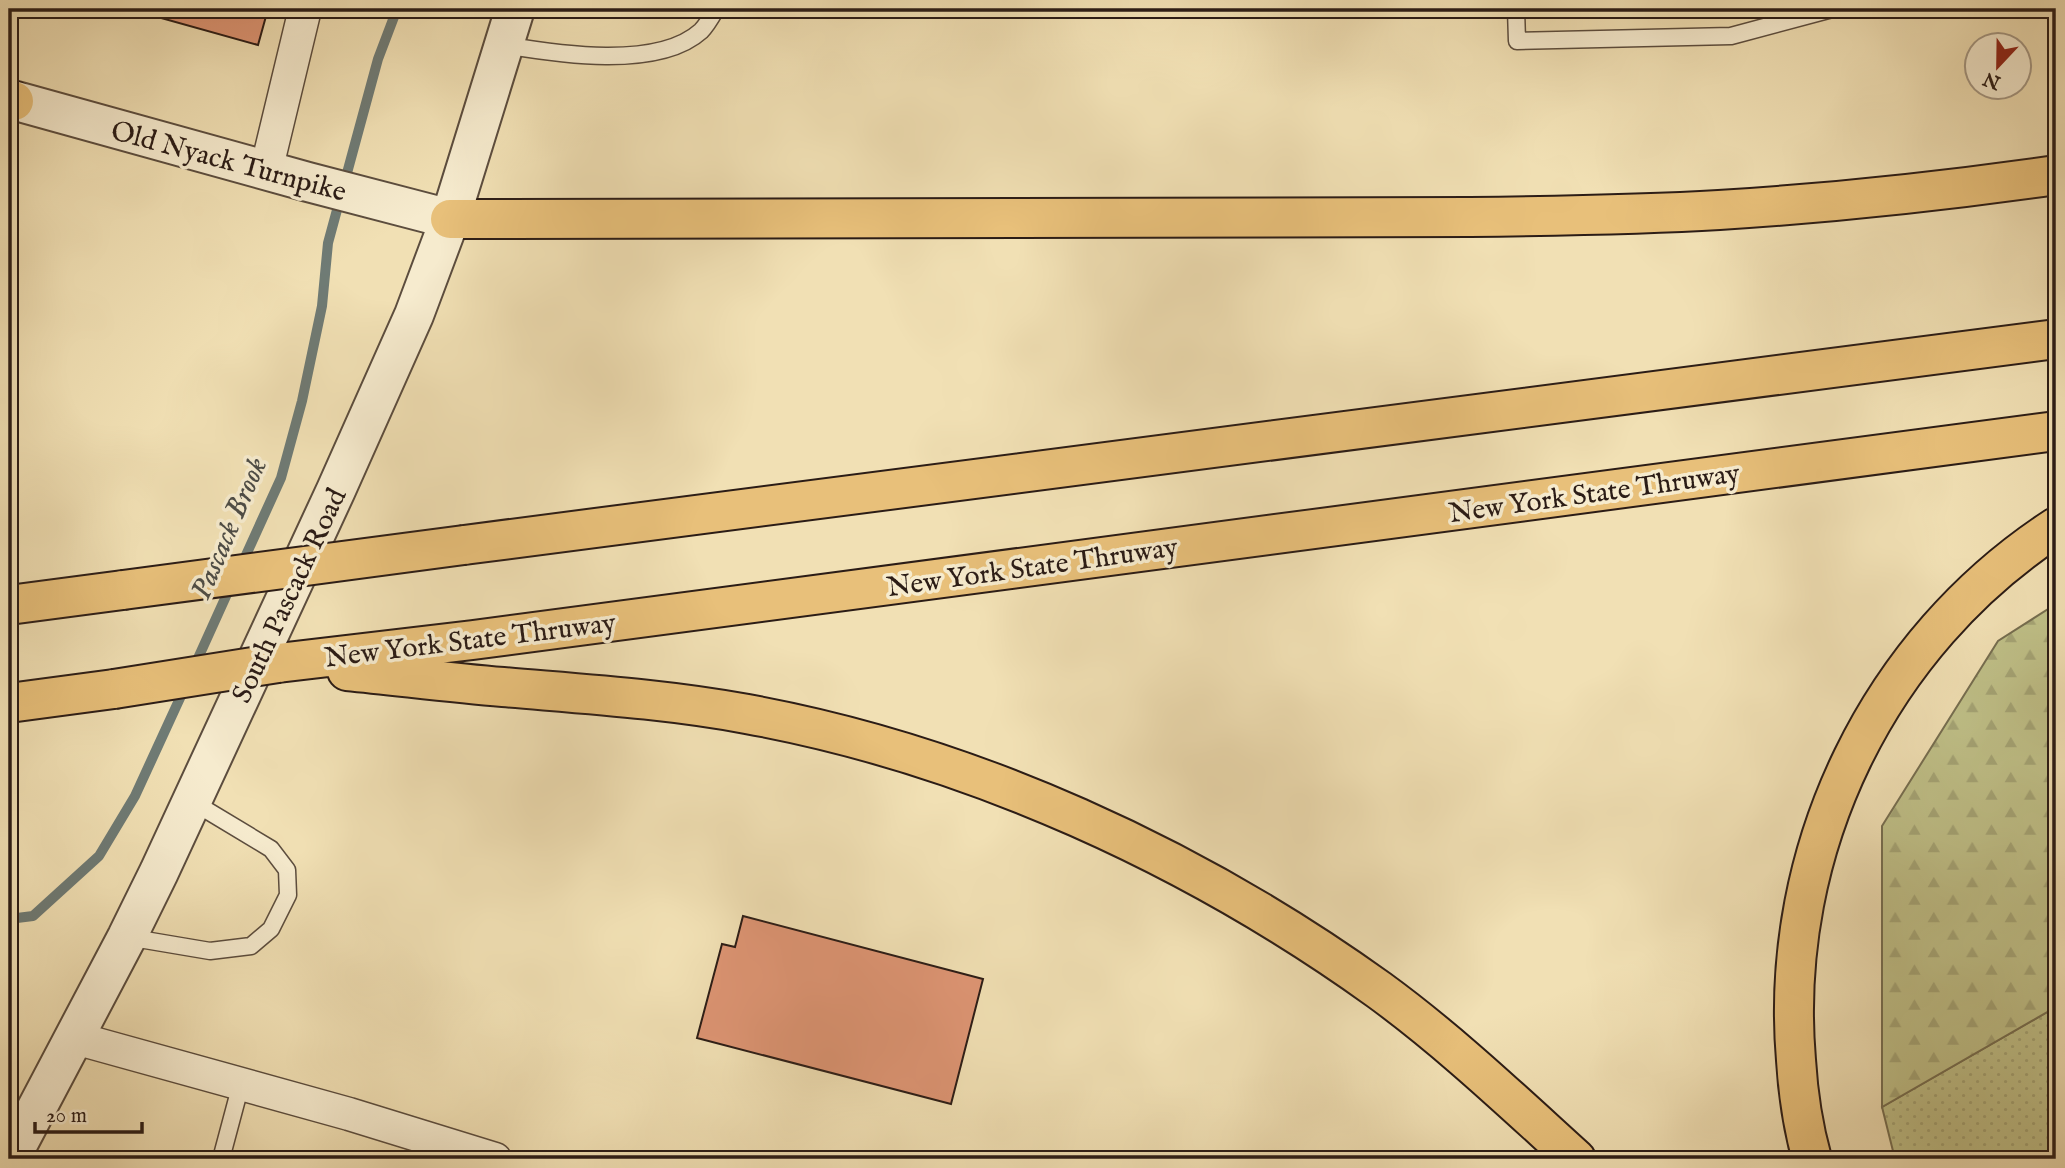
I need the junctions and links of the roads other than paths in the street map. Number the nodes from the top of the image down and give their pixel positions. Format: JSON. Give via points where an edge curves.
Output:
{"nodes":[{"id":1,"x":305,"y":9,"type":"edge"},
{"id":2,"x":515,"y":9,"type":"edge"},
{"id":3,"x":716,"y":9,"type":"edge"},
{"id":4,"x":1516,"y":9,"type":"edge"},
{"id":5,"x":1832,"y":9,"type":"edge"},
{"id":6,"x":504,"y":45,"type":"junction"},
{"id":7,"x":10,"y":100,"type":"edge"},
{"id":8,"x":266,"y":171,"type":"junction"},
{"id":9,"x":2056,"y":175,"type":"edge"},
{"id":10,"x":450,"y":219,"type":"junction"},
{"id":11,"x":2056,"y":339,"type":"edge"},
{"id":12,"x":2056,"y":431,"type":"edge"},
{"id":13,"x":2056,"y":527,"type":"edge"},
{"id":14,"x":9,"y":604,"type":"edge"},
{"id":15,"x":278,"y":663,"type":"junction"},
{"id":16,"x":9,"y":703,"type":"edge"},
{"id":17,"x":193,"y":802,"type":"junction"},
{"id":18,"x":127,"y":937,"type":"junction"},
{"id":19,"x":75,"y":1038,"type":"junction"},
{"id":20,"x":241,"y":1084,"type":"junction"},
{"id":21,"x":12,"y":1158,"type":"edge"},
{"id":22,"x":221,"y":1159,"type":"edge"},
{"id":23,"x":495,"y":1159,"type":"edge"},
{"id":24,"x":1576,"y":1159,"type":"edge"},
{"id":25,"x":1812,"y":1159,"type":"edge"}],
"edges":[{"from":1,"to":8,"type":"street"},
{"from":2,"to":6,"type":"street","name":"South Pascack Road"},
{"from":3,"to":6,"type":"lane","via":[[700,32],[675,46],[632,55],[555,54]]},
{"from":4,"to":5,"type":"lane","via":[[1517,41],[1731,36]]},
{"from":6,"to":10,"type":"street","name":"South Pascack Road"},
{"from":7,"to":8,"type":"street","name":"Old Nyack Turnpike"},
{"from":8,"to":10,"type":"street","name":"Old Nyack Turnpike"},
{"from":9,"to":10,"type":"highway","via":[[1839,201],[1597,215]]},
{"from":10,"to":17,"type":"street","name":"South Pascack Road","via":[[383,386]]},
{"from":11,"to":14,"type":"highway","bridge":true},
{"from":12,"to":15,"type":"highway","name":"New York State Thruway"},
{"from":13,"to":25,"type":"highway","via":[[1970,594],[1932,636],[1894,685],[1837,788],[1808,882],[1794,980],[1798,1090]]},
{"from":15,"to":16,"type":"highway","name":"New York State Thruway","bridge":true},
{"from":15,"to":24,"type":"highway","via":[[615,696],[746,714],[855,739],[973,776],[1099,827],[1213,884],[1281,925],[1380,991],[1479,1071]]},
{"from":17,"to":18,"type":"street","name":"South Pascack Road"},
{"from":17,"to":18,"type":"lane","via":[[271,849],[287,870],[288,895],[271,929],[251,946],[210,951]]},
{"from":18,"to":19,"type":"street","name":"South Pascack Road"},
{"from":19,"to":20,"type":"street"},
{"from":19,"to":21,"type":"street","name":"South Pascack Road"},
{"from":20,"to":22,"type":"lane"},
{"from":20,"to":23,"type":"street"}]}
